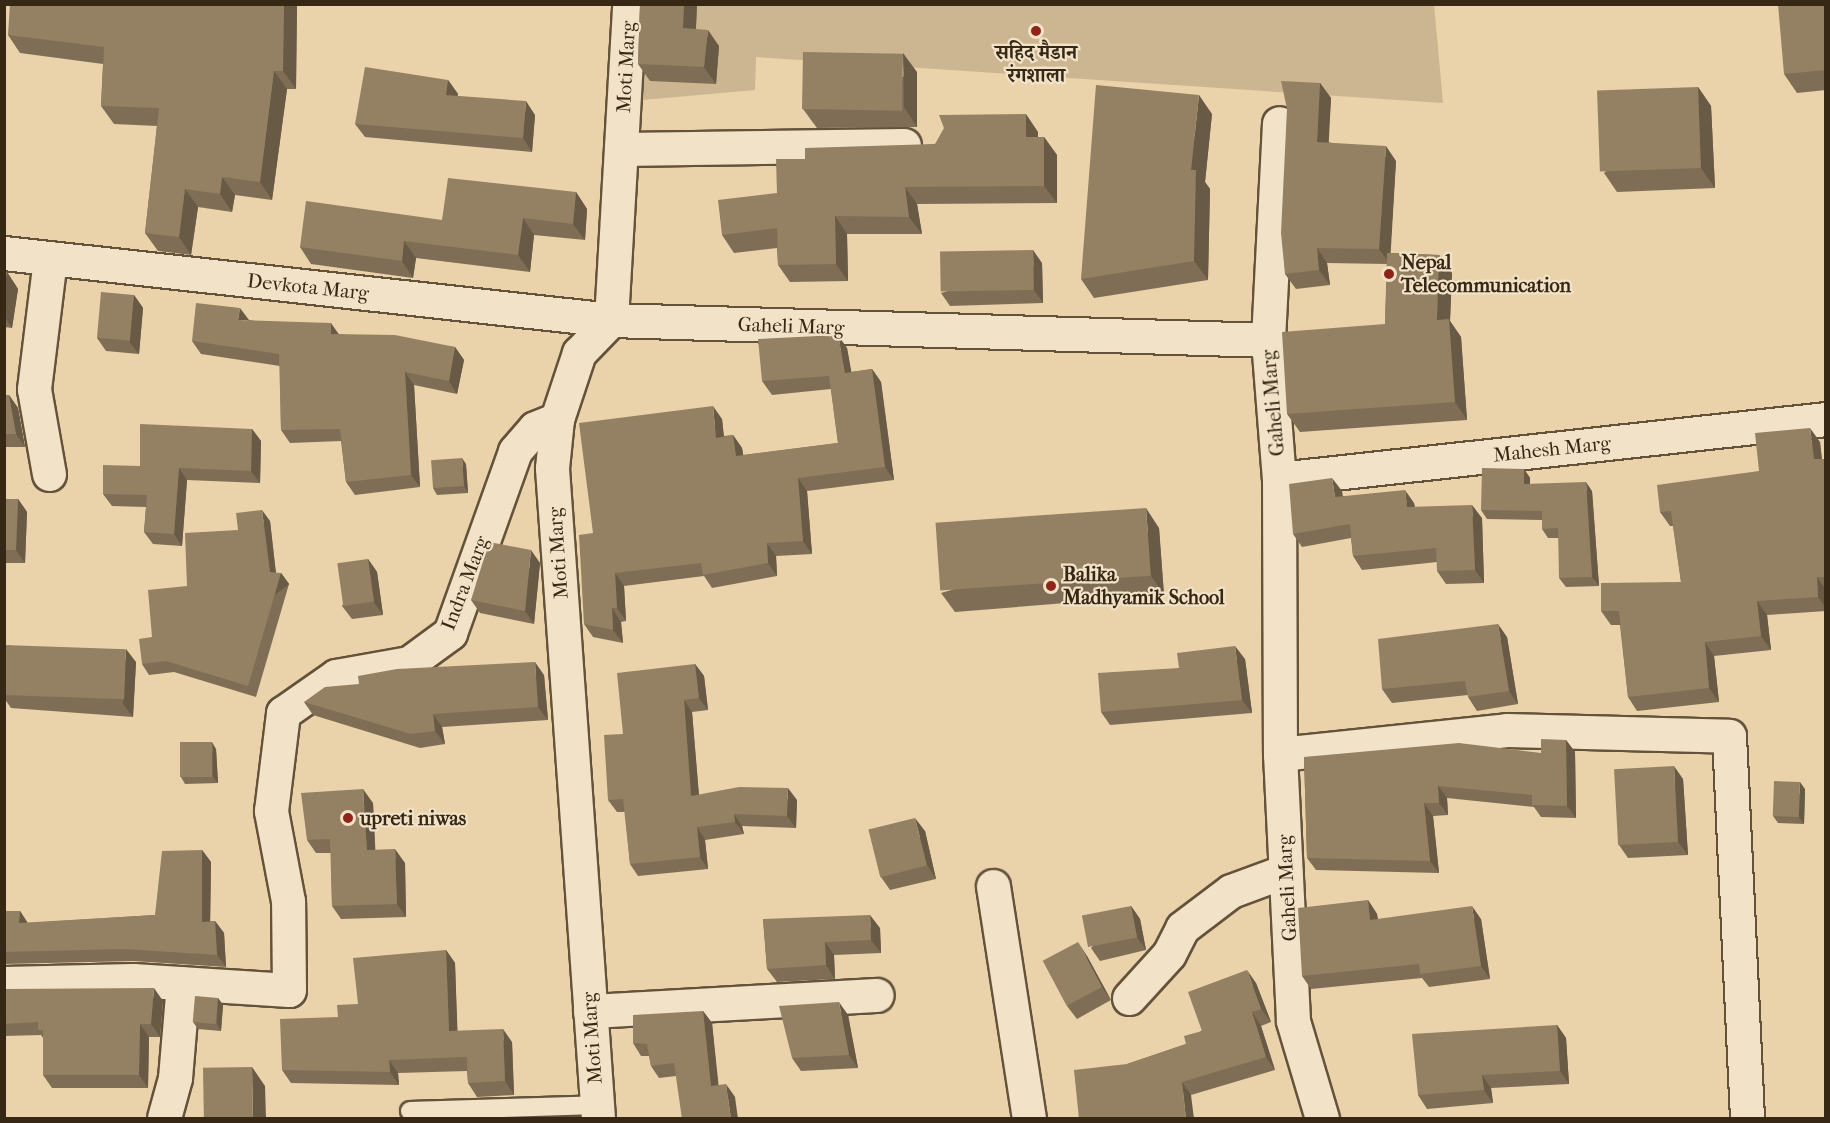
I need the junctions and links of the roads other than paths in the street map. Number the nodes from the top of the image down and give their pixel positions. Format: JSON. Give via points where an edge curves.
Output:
{"nodes":[{"id":1,"x":629,"y":4,"type":"edge"},
{"id":2,"x":1279,"y":123,"type":"dead end"},
{"id":3,"x":939,"y":145,"type":"edge"},
{"id":4,"x":621,"y":149,"type":"junction"},
{"id":5,"x":4,"y":253,"type":"edge"},
{"id":6,"x":50,"y":258,"type":"junction"},
{"id":7,"x":611,"y":320,"type":"junction"},
{"id":8,"x":1268,"y":340,"type":"junction"},
{"id":9,"x":557,"y":419,"type":"junction"},
{"id":10,"x":1826,"y":419,"type":"edge"},
{"id":11,"x":49,"y":474,"type":"dead end"},
{"id":12,"x":1279,"y":479,"type":"junction"},
{"id":13,"x":1280,"y":754,"type":"junction"},
{"id":14,"x":1286,"y":872,"type":"junction"},
{"id":15,"x":993,"y":886,"type":"dead end"},
{"id":16,"x":4,"y":983,"type":"edge"},
{"id":17,"x":183,"y":983,"type":"junction"},
{"id":18,"x":877,"y":995,"type":"dead end"},
{"id":19,"x":1129,"y":998,"type":"dead end"},
{"id":20,"x":590,"y":1011,"type":"junction"},
{"id":21,"x":410,"y":1111,"type":"dead end"},
{"id":22,"x":597,"y":1112,"type":"edge"},
{"id":23,"x":164,"y":1119,"type":"edge"},
{"id":24,"x":1029,"y":1119,"type":"edge"},
{"id":25,"x":1322,"y":1119,"type":"edge"},
{"id":26,"x":1747,"y":1119,"type":"edge"}],
"edges":[{"from":1,"to":4,"type":"street","name":"Moti Marg"},
{"from":2,"to":8,"type":"street"},
{"from":3,"to":4,"type":"street"},
{"from":4,"to":7,"type":"street","name":"Moti Marg"},
{"from":5,"to":6,"type":"street","name":"Devkota Marg"},
{"from":6,"to":7,"type":"street","name":"Devkota Marg"},
{"from":6,"to":11,"type":"street","via":[[34,389]]},
{"from":7,"to":8,"type":"street","name":"Gaheli Marg"},
{"from":7,"to":9,"type":"street","name":"Moti Marg","via":[[579,353]]},
{"from":8,"to":12,"type":"street","name":"Gaheli Marg"},
{"from":9,"to":17,"type":"street","name":"Indra Marg","via":[[535,428],[515,451],[450,633],[409,663],[336,676],[283,713],[271,811],[288,901],[289,990]]},
{"from":9,"to":20,"type":"street","name":"Moti Marg","via":[[552,468]]},
{"from":10,"to":12,"type":"street","name":"Mahesh Marg"},
{"from":12,"to":13,"type":"street","name":"Gaheli Marg"},
{"from":13,"to":14,"type":"street","name":"Gaheli Marg"},
{"from":13,"to":26,"type":"street","via":[[1507,730],[1729,736]]},
{"from":14,"to":19,"type":"street","via":[[1231,891],[1182,928],[1169,954]]},
{"from":14,"to":25,"type":"street","name":"Gaheli Marg","via":[[1293,1021]]},
{"from":15,"to":24,"type":"street"},
{"from":16,"to":17,"type":"street"},
{"from":17,"to":23,"type":"street","via":[[175,1078]]},
{"from":18,"to":20,"type":"street"},
{"from":20,"to":22,"type":"street","name":"Moti Marg"},
{"from":21,"to":22,"type":"lane"}]}
